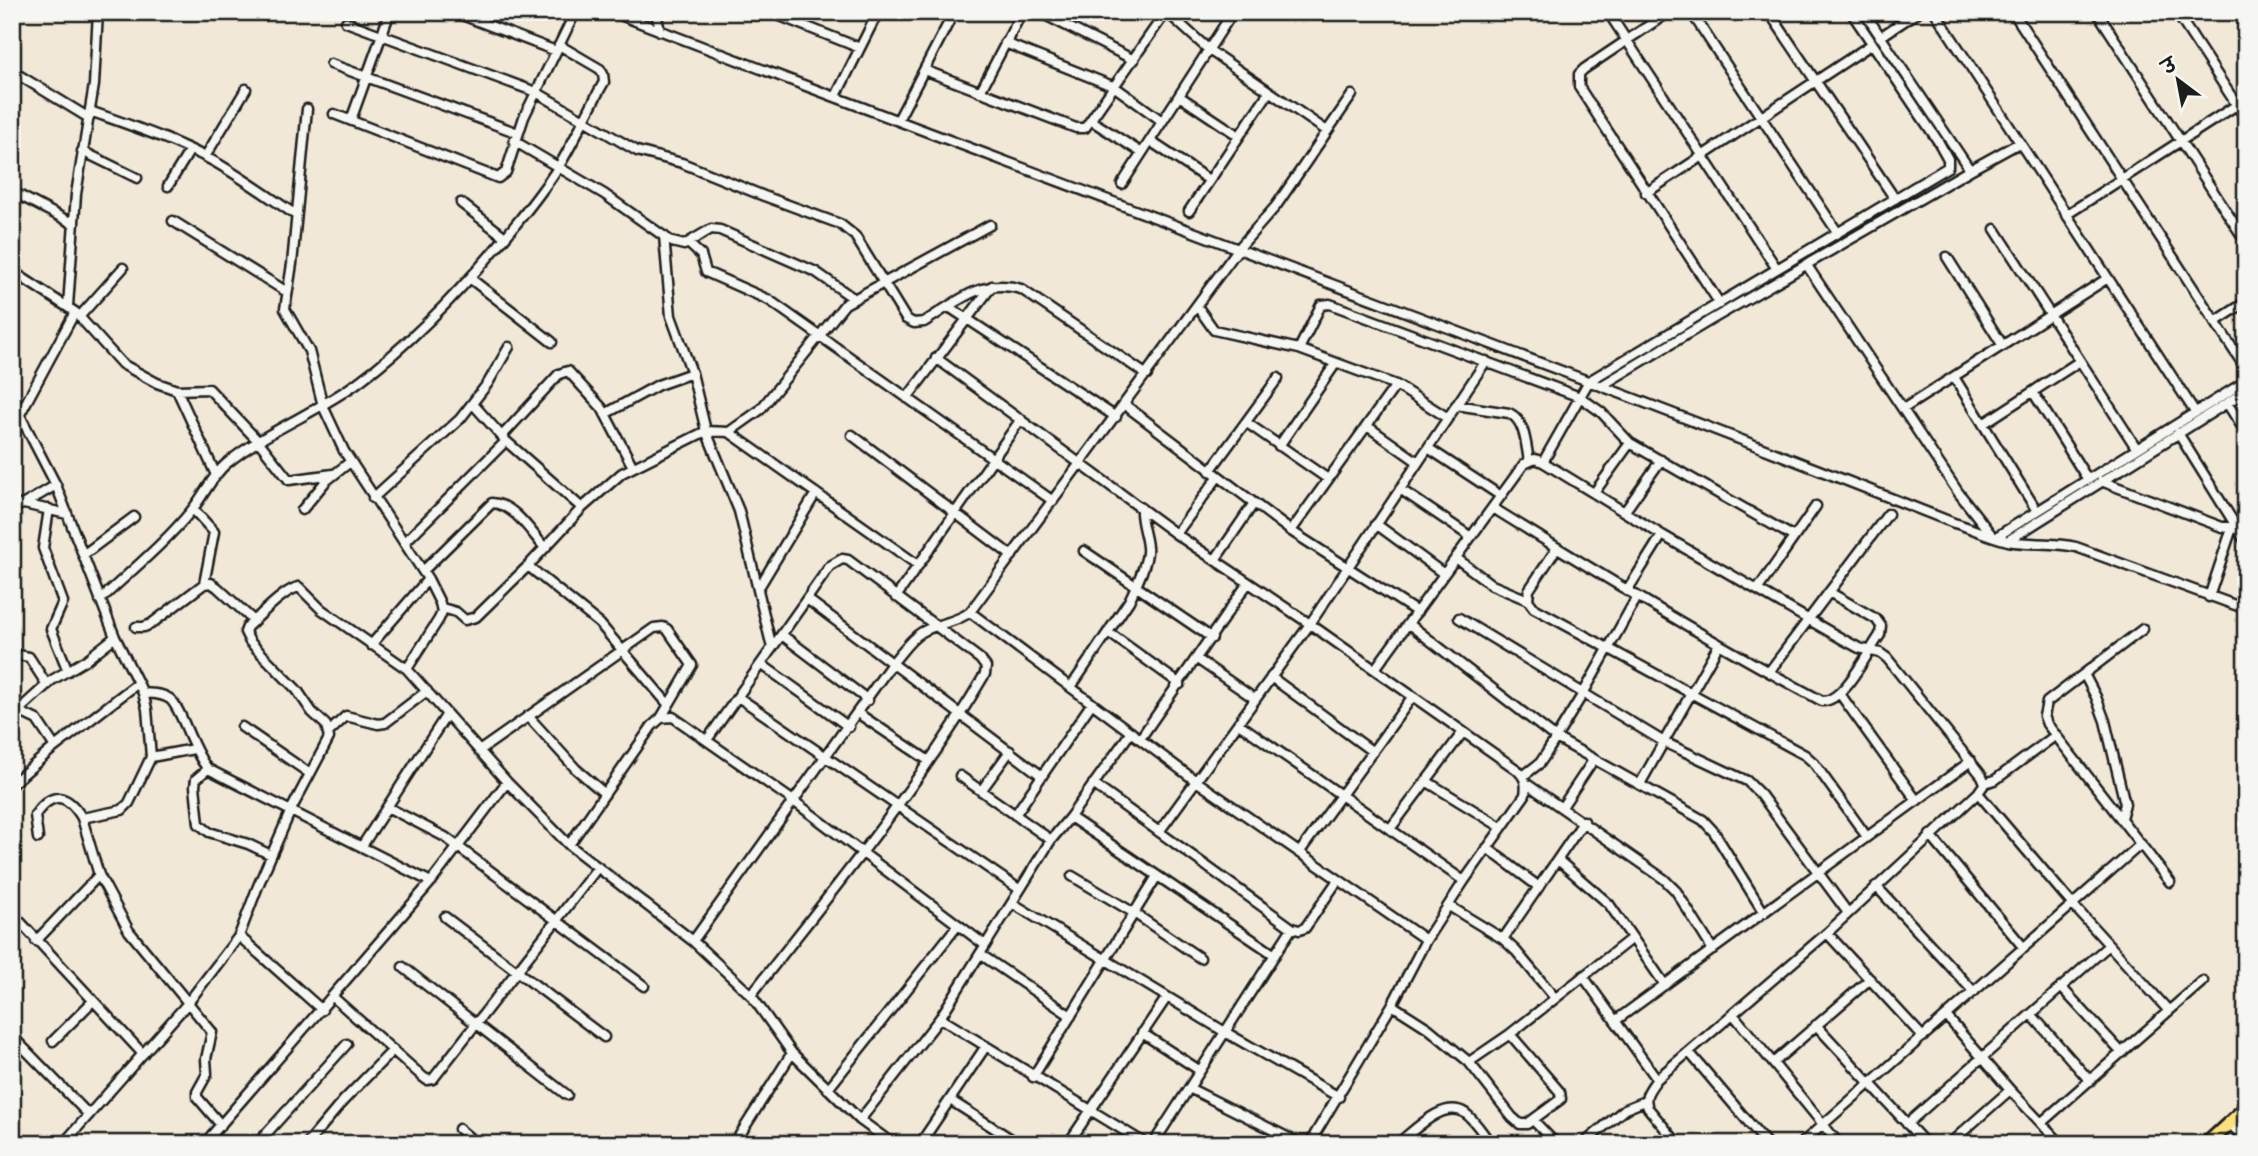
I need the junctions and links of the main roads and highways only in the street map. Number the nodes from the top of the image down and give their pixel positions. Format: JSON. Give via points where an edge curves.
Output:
{"nodes":[{"id":1,"x":2246,"y":1108,"type":"edge"},
{"id":2,"x":2207,"y":1144,"type":"edge"}],
"edges":[{"from":1,"to":2,"type":"main road"}]}
